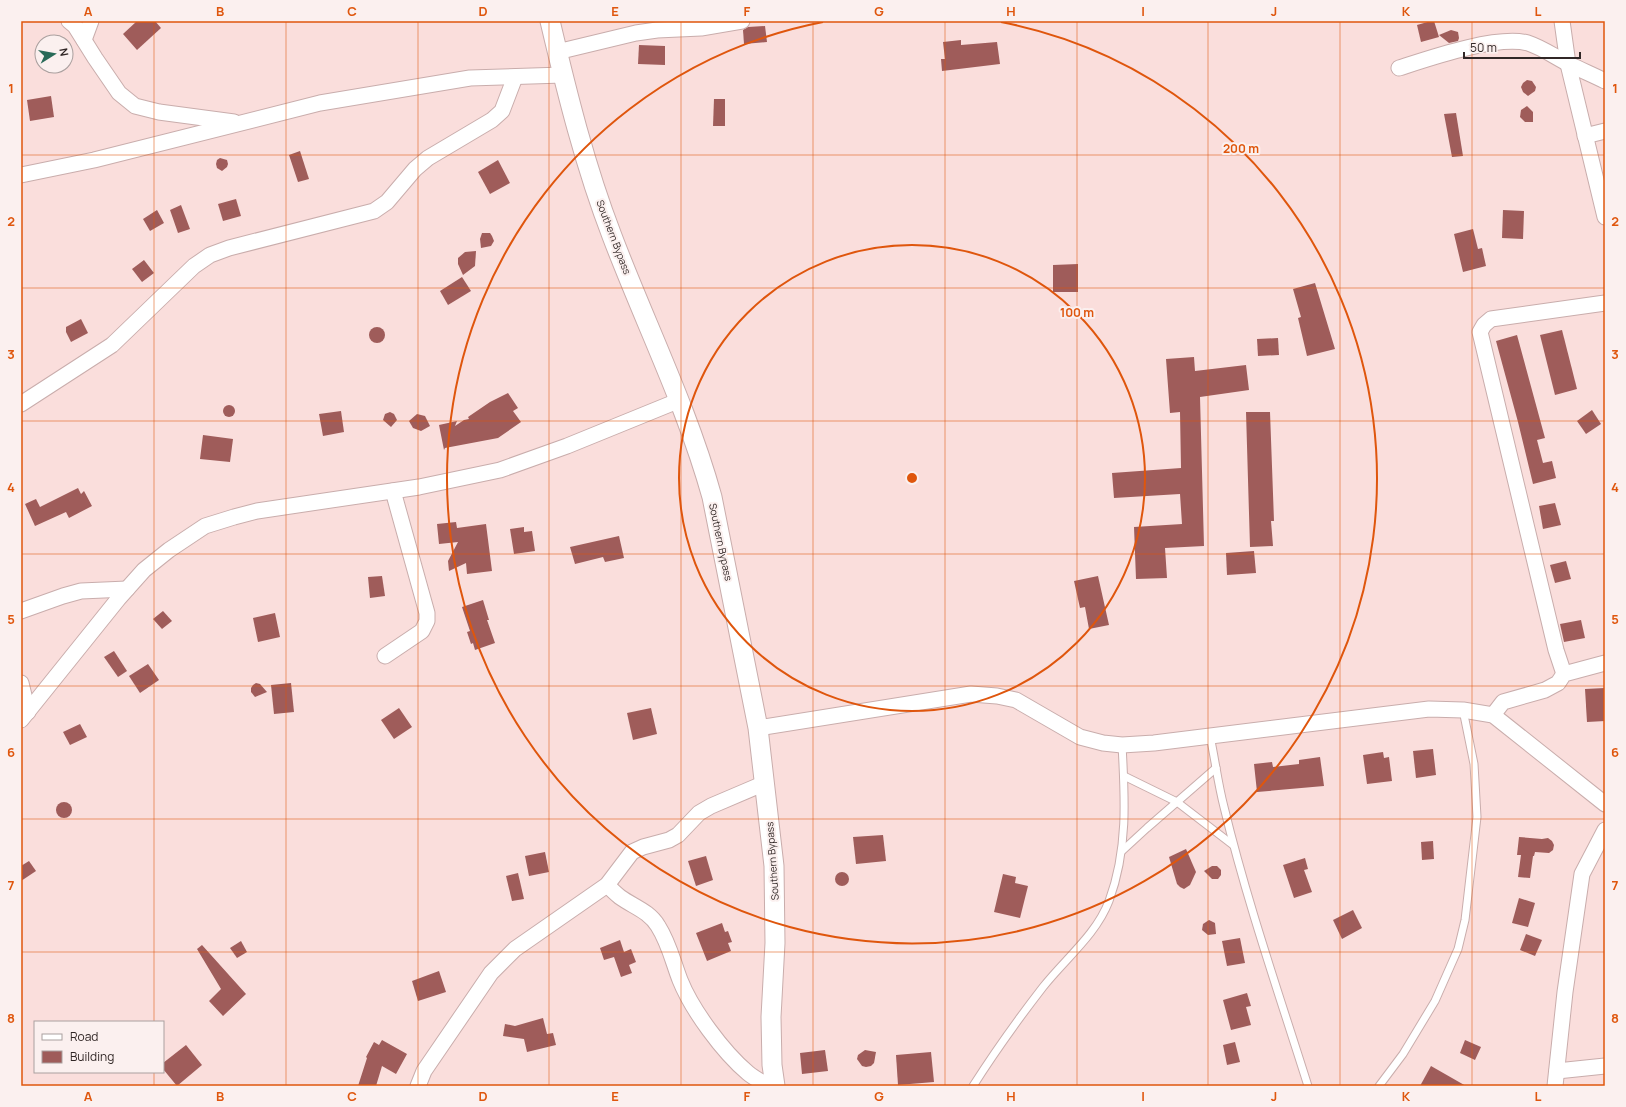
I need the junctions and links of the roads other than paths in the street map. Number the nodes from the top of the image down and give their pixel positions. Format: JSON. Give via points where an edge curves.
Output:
{"nodes":[{"id":1,"x":69,"y":21,"type":"edge"},
{"id":2,"x":91,"y":21,"type":"edge"},
{"id":3,"x":550,"y":21,"type":"edge"},
{"id":4,"x":742,"y":21,"type":"edge"},
{"id":5,"x":1562,"y":21,"type":"edge"},
{"id":6,"x":84,"y":40,"type":"junction"},
{"id":7,"x":557,"y":52,"type":"junction"},
{"id":8,"x":1568,"y":64,"type":"junction"},
{"id":9,"x":1398,"y":68,"type":"dead end"},
{"id":10,"x":563,"y":75,"type":"junction"},
{"id":11,"x":515,"y":77,"type":"junction"},
{"id":12,"x":1605,"y":81,"type":"edge"},
{"id":13,"x":243,"y":123,"type":"junction"},
{"id":14,"x":1605,"y":131,"type":"edge"},
{"id":15,"x":1585,"y":136,"type":"junction"},
{"id":16,"x":21,"y":175,"type":"edge"},
{"id":17,"x":1605,"y":217,"type":"edge"},
{"id":18,"x":1605,"y":303,"type":"edge"},
{"id":19,"x":680,"y":400,"type":"junction"},
{"id":20,"x":21,"y":404,"type":"edge"},
{"id":21,"x":393,"y":491,"type":"junction"},
{"id":22,"x":127,"y":589,"type":"junction"},
{"id":23,"x":21,"y":611,"type":"edge"},
{"id":24,"x":385,"y":656,"type":"dead end"},
{"id":25,"x":1605,"y":663,"type":"edge"},
{"id":26,"x":1564,"y":674,"type":"junction"},
{"id":27,"x":21,"y":683,"type":"edge"},
{"id":28,"x":1463,"y":710,"type":"junction"},
{"id":29,"x":1493,"y":715,"type":"junction"},
{"id":30,"x":25,"y":716,"type":"edge"},
{"id":31,"x":758,"y":728,"type":"junction"},
{"id":32,"x":1210,"y":736,"type":"junction"},
{"id":33,"x":1122,"y":745,"type":"junction"},
{"id":34,"x":1216,"y":768,"type":"junction"},
{"id":35,"x":1124,"y":776,"type":"junction"},
{"id":36,"x":765,"y":784,"type":"junction"},
{"id":37,"x":1177,"y":802,"type":"junction"},
{"id":38,"x":1605,"y":804,"type":"edge"},
{"id":39,"x":1605,"y":830,"type":"edge"},
{"id":40,"x":1233,"y":845,"type":"junction"},
{"id":41,"x":1122,"y":851,"type":"junction"},
{"id":42,"x":607,"y":885,"type":"junction"},
{"id":43,"x":1605,"y":1066,"type":"edge"},
{"id":44,"x":1557,"y":1071,"type":"junction"},
{"id":45,"x":418,"y":1086,"type":"edge"},
{"id":46,"x":768,"y":1086,"type":"edge"},
{"id":47,"x":775,"y":1086,"type":"edge"},
{"id":48,"x":973,"y":1086,"type":"edge"},
{"id":49,"x":1308,"y":1086,"type":"edge"},
{"id":50,"x":1379,"y":1086,"type":"edge"},
{"id":51,"x":1555,"y":1086,"type":"edge"}],
"edges":[{"from":1,"to":6,"type":"street"},
{"from":2,"to":6,"type":"street"},
{"from":3,"to":7,"type":"street","name":"Southern Bypass"},
{"from":4,"to":7,"type":"street","via":[[701,28],[636,33]]},
{"from":5,"to":8,"type":"street"},
{"from":6,"to":13,"type":"street","via":[[119,93],[135,106],[159,112]]},
{"from":7,"to":10,"type":"street","name":"Southern Bypass"},
{"from":8,"to":9,"type":"street","via":[[1546,50],[1526,43],[1499,42],[1457,50]]},
{"from":8,"to":12,"type":"street"},
{"from":8,"to":15,"type":"street"},
{"from":10,"to":11,"type":"street"},
{"from":10,"to":19,"type":"street","name":"Southern Bypass","via":[[609,228]]},
{"from":11,"to":13,"type":"street","via":[[470,78],[320,103]]},
{"from":11,"to":20,"type":"street","via":[[502,111],[492,120],[428,158],[415,169],[387,202],[374,210],[210,255],[194,266],[112,345]]},
{"from":13,"to":16,"type":"street","via":[[94,160]]},
{"from":14,"to":15,"type":"street"},
{"from":15,"to":17,"type":"street"},
{"from":18,"to":26,"type":"street","via":[[1491,319],[1484,324],[1480,332]]},
{"from":19,"to":21,"type":"street","via":[[500,470]]},
{"from":19,"to":31,"type":"street","name":"Southern Bypass","via":[[712,497]]},
{"from":21,"to":22,"type":"street","via":[[257,512],[205,526],[144,570]]},
{"from":21,"to":24,"type":"street","via":[[427,613],[427,621],[422,631]]},
{"from":22,"to":23,"type":"street","via":[[81,591]]},
{"from":22,"to":30,"type":"street"},
{"from":25,"to":26,"type":"street"},
{"from":26,"to":29,"type":"street","via":[[1558,684],[1545,690],[1503,702]]},
{"from":27,"to":30,"type":"street"},
{"from":28,"to":29,"type":"street"},
{"from":28,"to":32,"type":"street","via":[[1429,709]]},
{"from":28,"to":50,"type":"lane","via":[[1474,764],[1477,817],[1465,920],[1458,949],[1435,1001],[1403,1054]]},
{"from":29,"to":38,"type":"street"},
{"from":31,"to":33,"type":"street","via":[[971,694],[1016,700],[1080,737]]},
{"from":31,"to":36,"type":"street","name":"Southern Bypass"},
{"from":32,"to":33,"type":"street"},
{"from":32,"to":34,"type":"lane"},
{"from":33,"to":35,"type":"lane"},
{"from":34,"to":37,"type":"lane"},
{"from":34,"to":40,"type":"lane"},
{"from":35,"to":37,"type":"lane"},
{"from":35,"to":41,"type":"lane"},
{"from":36,"to":42,"type":"street","via":[[699,813],[670,840],[632,852]]},
{"from":36,"to":47,"type":"street","name":"Southern Bypass","via":[[775,893],[771,1017]]},
{"from":37,"to":40,"type":"lane"},
{"from":37,"to":41,"type":"lane"},
{"from":39,"to":44,"type":"street","via":[[1582,874],[1565,992]]},
{"from":40,"to":49,"type":"lane"},
{"from":41,"to":48,"type":"lane","via":[[1109,902],[1092,932],[1043,987]]},
{"from":42,"to":45,"type":"street","via":[[515,949],[491,973],[424,1071]]},
{"from":42,"to":46,"type":"street","via":[[649,914],[670,950],[680,981],[713,1035],[728,1055],[748,1074]]},
{"from":43,"to":44,"type":"street"},
{"from":44,"to":51,"type":"street"}]}
